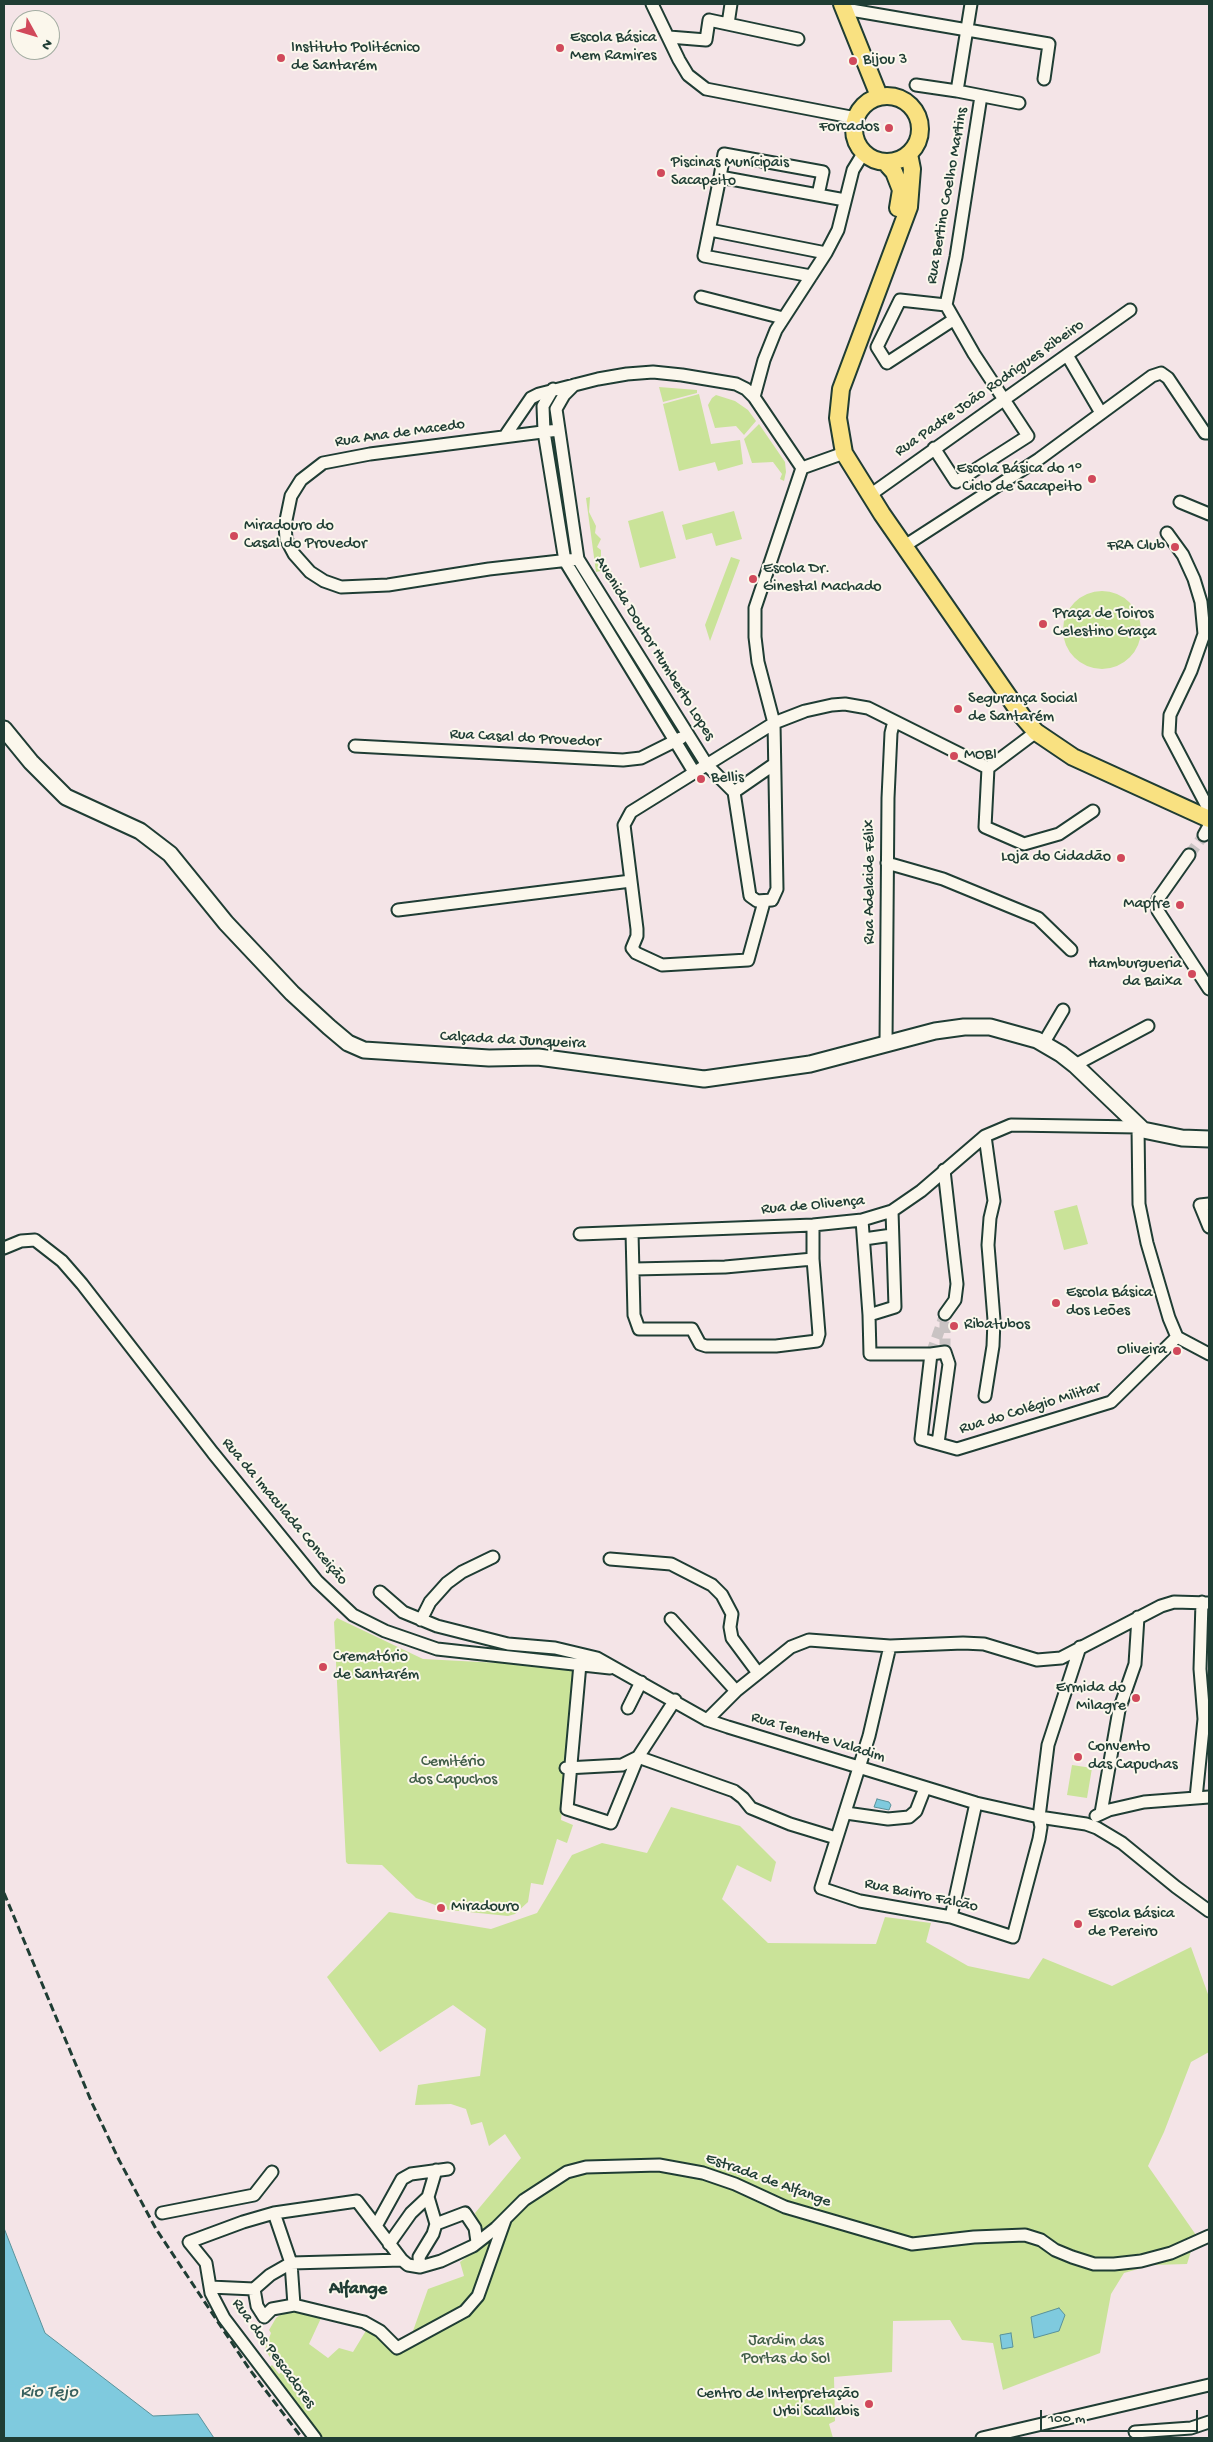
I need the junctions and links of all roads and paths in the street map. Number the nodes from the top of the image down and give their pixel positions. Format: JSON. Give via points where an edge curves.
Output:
{"nodes":[{"id":1,"x":652,"y":4,"type":"edge"},
{"id":2,"x":731,"y":4,"type":"edge"},
{"id":3,"x":971,"y":4,"type":"edge"},
{"id":4,"x":844,"y":6,"type":"edge"},
{"id":5,"x":728,"y":24,"type":"junction"},
{"id":6,"x":967,"y":30,"type":"junction"},
{"id":7,"x":669,"y":37,"type":"junction"},
{"id":8,"x":798,"y":39,"type":"dead end"},
{"id":9,"x":1044,"y":79,"type":"dead end"},
{"id":10,"x":916,"y":85,"type":"dead end"},
{"id":11,"x":957,"y":92,"type":"junction"},
{"id":12,"x":880,"y":96,"type":"junction"},
{"id":13,"x":981,"y":96,"type":"junction"},
{"id":14,"x":1019,"y":103,"type":"dead end"},
{"id":15,"x":856,"y":118,"type":"junction"},
{"id":16,"x":864,"y":152,"type":"junction"},
{"id":17,"x":909,"y":154,"type":"junction"},
{"id":18,"x":886,"y":162,"type":"junction"},
{"id":19,"x":720,"y":177,"type":"junction"},
{"id":20,"x":818,"y":195,"type":"junction"},
{"id":21,"x":845,"y":200,"type":"junction"},
{"id":22,"x":710,"y":230,"type":"junction"},
{"id":23,"x":896,"y":240,"type":"junction"},
{"id":24,"x":826,"y":254,"type":"junction"},
{"id":25,"x":811,"y":276,"type":"junction"},
{"id":26,"x":701,"y":298,"type":"dead end"},
{"id":27,"x":946,"y":305,"type":"junction"},
{"id":28,"x":1130,"y":310,"type":"dead end"},
{"id":29,"x":783,"y":318,"type":"junction"},
{"id":30,"x":953,"y":320,"type":"junction"},
{"id":31,"x":1067,"y":355,"type":"junction"},
{"id":32,"x":574,"y":385,"type":"junction"},
{"id":33,"x":553,"y":389,"type":"junction"},
{"id":34,"x":754,"y":397,"type":"junction"},
{"id":35,"x":1004,"y":399,"type":"junction"},
{"id":36,"x":1101,"y":413,"type":"junction"},
{"id":37,"x":558,"y":430,"type":"junction"},
{"id":38,"x":544,"y":432,"type":"junction"},
{"id":39,"x":1207,"y":433,"type":"edge"},
{"id":40,"x":505,"y":436,"type":"junction"},
{"id":41,"x":934,"y":448,"type":"junction"},
{"id":42,"x":844,"y":453,"type":"junction"},
{"id":43,"x":802,"y":468,"type":"junction"},
{"id":44,"x":870,"y":495,"type":"junction"},
{"id":45,"x":1180,"y":502,"type":"dead end"},
{"id":46,"x":1209,"y":514,"type":"edge"},
{"id":47,"x":1167,"y":533,"type":"dead end"},
{"id":48,"x":906,"y":545,"type":"junction"},
{"id":49,"x":578,"y":559,"type":"junction"},
{"id":50,"x":565,"y":561,"type":"junction"},
{"id":51,"x":894,"y":721,"type":"junction"},
{"id":52,"x":774,"y":723,"type":"junction"},
{"id":53,"x":4,"y":729,"type":"edge"},
{"id":54,"x":1036,"y":732,"type":"junction"},
{"id":55,"x":687,"y":734,"type":"junction"},
{"id":56,"x":676,"y":741,"type":"junction"},
{"id":57,"x":355,"y":746,"type":"dead end"},
{"id":58,"x":707,"y":764,"type":"junction"},
{"id":59,"x":773,"y":765,"type":"junction"},
{"id":60,"x":988,"y":768,"type":"junction"},
{"id":61,"x":694,"y":772,"type":"junction"},
{"id":62,"x":734,"y":792,"type":"junction"},
{"id":63,"x":1209,"y":810,"type":"edge"},
{"id":64,"x":1093,"y":811,"type":"dead end"},
{"id":65,"x":1207,"y":827,"type":"edge"},
{"id":66,"x":1189,"y":854,"type":"tunnel mouth"},
{"id":67,"x":887,"y":863,"type":"junction"},
{"id":68,"x":631,"y":882,"type":"junction"},
{"id":69,"x":764,"y":902,"type":"junction"},
{"id":70,"x":398,"y":910,"type":"dead end"},
{"id":71,"x":1072,"y":950,"type":"dead end"},
{"id":72,"x":1209,"y":989,"type":"edge"},
{"id":73,"x":1062,"y":1010,"type":"dead end"},
{"id":74,"x":1148,"y":1026,"type":"dead end"},
{"id":75,"x":886,"y":1043,"type":"junction"},
{"id":76,"x":1043,"y":1044,"type":"junction"},
{"id":77,"x":1075,"y":1065,"type":"junction"},
{"id":78,"x":1138,"y":1127,"type":"junction"},
{"id":79,"x":985,"y":1136,"type":"junction"},
{"id":80,"x":1209,"y":1140,"type":"edge"},
{"id":81,"x":944,"y":1170,"type":"junction"},
{"id":82,"x":1209,"y":1204,"type":"edge"},
{"id":83,"x":892,"y":1211,"type":"junction"},
{"id":84,"x":862,"y":1220,"type":"junction"},
{"id":85,"x":813,"y":1225,"type":"junction"},
{"id":86,"x":1209,"y":1227,"type":"edge"},
{"id":87,"x":632,"y":1232,"type":"junction"},
{"id":88,"x":580,"y":1234,"type":"dead end"},
{"id":89,"x":892,"y":1235,"type":"junction"},
{"id":90,"x":864,"y":1238,"type":"junction"},
{"id":91,"x":4,"y":1248,"type":"edge"},
{"id":92,"x":813,"y":1258,"type":"junction"},
{"id":93,"x":634,"y":1269,"type":"junction"},
{"id":94,"x":945,"y":1314,"type":"tunnel mouth"},
{"id":95,"x":869,"y":1315,"type":"junction"},
{"id":96,"x":1177,"y":1338,"type":"junction"},
{"id":97,"x":930,"y":1354,"type":"junction"},
{"id":98,"x":1209,"y":1354,"type":"edge"},
{"id":99,"x":985,"y":1396,"type":"dead end"},
{"id":100,"x":938,"y":1443,"type":"junction"},
{"id":101,"x":492,"y":1557,"type":"dead end"},
{"id":102,"x":610,"y":1559,"type":"dead end"},
{"id":103,"x":380,"y":1592,"type":"dead end"},
{"id":104,"x":1205,"y":1602,"type":"edge"},
{"id":105,"x":1138,"y":1617,"type":"junction"},
{"id":106,"x":670,"y":1619,"type":"dead end"},
{"id":107,"x":421,"y":1620,"type":"junction"},
{"id":108,"x":890,"y":1646,"type":"junction"},
{"id":109,"x":1080,"y":1647,"type":"junction"},
{"id":110,"x":580,"y":1664,"type":"junction"},
{"id":111,"x":623,"y":1673,"type":"junction"},
{"id":112,"x":758,"y":1673,"type":"junction"},
{"id":113,"x":641,"y":1682,"type":"junction"},
{"id":114,"x":736,"y":1691,"type":"junction"},
{"id":115,"x":675,"y":1700,"type":"junction"},
{"id":116,"x":628,"y":1708,"type":"dead end"},
{"id":117,"x":1207,"y":1719,"type":"edge"},
{"id":118,"x":707,"y":1720,"type":"junction"},
{"id":119,"x":638,"y":1757,"type":"junction"},
{"id":120,"x":568,"y":1768,"type":"junction"},
{"id":121,"x":860,"y":1768,"type":"junction"},
{"id":122,"x":925,"y":1788,"type":"junction"},
{"id":123,"x":1209,"y":1797,"type":"edge"},
{"id":124,"x":1196,"y":1798,"type":"junction"},
{"id":125,"x":976,"y":1803,"type":"junction"},
{"id":126,"x":1101,"y":1813,"type":"junction"},
{"id":127,"x":846,"y":1814,"type":"junction"},
{"id":128,"x":1039,"y":1817,"type":"junction"},
{"id":129,"x":1086,"y":1824,"type":"junction"},
{"id":130,"x":836,"y":1838,"type":"junction"},
{"id":131,"x":1209,"y":1911,"type":"edge"},
{"id":132,"x":951,"y":1917,"type":"junction"},
{"id":133,"x":448,"y":2169,"type":"dead end"},
{"id":134,"x":436,"y":2170,"type":"junction"},
{"id":135,"x":272,"y":2172,"type":"dead end"},
{"id":136,"x":428,"y":2197,"type":"junction"},
{"id":137,"x":162,"y":2213,"type":"dead end"},
{"id":138,"x":274,"y":2213,"type":"junction"},
{"id":139,"x":507,"y":2216,"type":"junction"},
{"id":140,"x":436,"y":2224,"type":"junction"},
{"id":141,"x":376,"y":2226,"type":"junction"},
{"id":142,"x":1209,"y":2236,"type":"edge"},
{"id":143,"x":477,"y":2242,"type":"junction"},
{"id":144,"x":389,"y":2244,"type":"junction"},
{"id":145,"x":402,"y":2260,"type":"junction"},
{"id":146,"x":292,"y":2263,"type":"junction"},
{"id":147,"x":420,"y":2267,"type":"junction"},
{"id":148,"x":210,"y":2287,"type":"junction"},
{"id":149,"x":254,"y":2289,"type":"junction"},
{"id":150,"x":294,"y":2305,"type":"junction"},
{"id":151,"x":1209,"y":2385,"type":"edge"},
{"id":152,"x":1209,"y":2422,"type":"edge"},
{"id":153,"x":1135,"y":2432,"type":"dead end"},
{"id":154,"x":315,"y":2438,"type":"edge"},
{"id":155,"x":986,"y":2438,"type":"edge"}],
"edges":[{"from":1,"to":7,"type":"street"},
{"from":2,"to":5,"type":"street"},
{"from":3,"to":6,"type":"street","name":"Rua Bertino Coelho Martins"},
{"from":4,"to":6,"type":"street"},
{"from":4,"to":12,"type":"main road"},
{"from":5,"to":7,"type":"street","via":[[709,20],[706,40]]},
{"from":5,"to":8,"type":"street"},
{"from":6,"to":9,"type":"street","via":[[1048,44]]},
{"from":6,"to":11,"type":"street","name":"Rua Bertino Coelho Martins"},
{"from":7,"to":15,"type":"street","via":[[688,75],[706,89]]},
{"from":10,"to":11,"type":"street"},
{"from":11,"to":13,"type":"street","name":"Rua Bertino Coelho Martins"},
{"from":12,"to":15,"type":"main road","via":[[861,108]]},
{"from":12,"to":17,"type":"main road","via":[[901,98],[917,113],[920,134]]},
{"from":13,"to":14,"type":"street"},
{"from":13,"to":27,"type":"street","name":"Rua Bertino Coelho Martins"},
{"from":15,"to":16,"type":"main road","via":[[854,130]]},
{"from":16,"to":18,"type":"main road"},
{"from":16,"to":21,"type":"street","via":[[853,170]]},
{"from":17,"to":18,"type":"main road"},
{"from":17,"to":23,"type":"main road","via":[[912,169],[909,208]]},
{"from":18,"to":23,"type":"main road","via":[[894,172],[900,190]]},
{"from":19,"to":20,"type":"street"},
{"from":19,"to":20,"type":"street","via":[[724,154],[823,172]]},
{"from":19,"to":22,"type":"street"},
{"from":20,"to":21,"type":"street"},
{"from":21,"to":24,"type":"street","via":[[838,230]]},
{"from":22,"to":24,"type":"street"},
{"from":22,"to":25,"type":"street","via":[[704,256]]},
{"from":23,"to":42,"type":"main road","via":[[840,389],[838,418]]},
{"from":24,"to":25,"type":"street"},
{"from":25,"to":29,"type":"street"},
{"from":26,"to":29,"type":"street"},
{"from":27,"to":30,"type":"street","name":"Rua Bertino Coelho Martins"},
{"from":27,"to":30,"type":"street","via":[[900,300],[877,347],[887,363]]},
{"from":28,"to":31,"type":"street","name":"Rua Padre João Rodrigues Ribeiro"},
{"from":29,"to":34,"type":"street","via":[[764,360]]},
{"from":30,"to":35,"type":"street","name":"Rua Bertino Coelho Martins"},
{"from":31,"to":35,"type":"street","name":"Rua Padre João Rodrigues Ribeiro"},
{"from":31,"to":36,"type":"street"},
{"from":32,"to":33,"type":"street"},
{"from":32,"to":34,"type":"street","via":[[653,372],[736,384]]},
{"from":32,"to":37,"type":"street","name":"Avenida Doutor Humberto Lopes","via":[[556,409]]},
{"from":33,"to":38,"type":"street","via":[[543,406]]},
{"from":33,"to":40,"type":"street","via":[[532,398]]},
{"from":34,"to":43,"type":"street"},
{"from":35,"to":41,"type":"street","name":"Rua Padre João Rodrigues Ribeiro"},
{"from":35,"to":41,"type":"street","name":"Rua Bertino Coelho Martins","via":[[1028,436],[956,482]]},
{"from":36,"to":39,"type":"street","via":[[1161,373],[1168,378]]},
{"from":36,"to":48,"type":"street","via":[[1039,459]]},
{"from":37,"to":38,"type":"street","name":"Rua Ana de Macedo"},
{"from":37,"to":49,"type":"street","name":"Avenida Doutor Humberto Lopes"},
{"from":38,"to":40,"type":"street","name":"Rua Ana de Macedo"},
{"from":38,"to":50,"type":"street"},
{"from":40,"to":50,"type":"street","name":"Rua Ana de Macedo","via":[[370,454],[324,464],[301,480],[288,503],[285,525],[290,547],[300,564],[310,572],[341,587],[388,585]]},
{"from":41,"to":44,"type":"street","name":"Rua Padre João Rodrigues Ribeiro"},
{"from":42,"to":43,"type":"street"},
{"from":42,"to":44,"type":"main road"},
{"from":43,"to":52,"type":"street","via":[[766,570],[754,617],[758,662]]},
{"from":44,"to":48,"type":"main road"},
{"from":45,"to":46,"type":"street"},
{"from":47,"to":63,"type":"street","via":[[1183,555],[1194,579],[1201,602],[1204,634],[1170,715],[1169,734]]},
{"from":48,"to":54,"type":"main road"},
{"from":49,"to":50,"type":"street","name":"Rua Ana de Macedo"},
{"from":49,"to":55,"type":"street","name":"Avenida Doutor Humberto Lopes"},
{"from":50,"to":56,"type":"street"},
{"from":51,"to":52,"type":"street","via":[[868,708],[846,704],[805,711]]},
{"from":51,"to":60,"type":"street"},
{"from":51,"to":67,"type":"street","name":"Rua Adelaide Félix"},
{"from":52,"to":58,"type":"street"},
{"from":52,"to":59,"type":"street"},
{"from":53,"to":75,"type":"street","name":"Calçada da Junqueira","via":[[66,797],[140,831],[170,854],[226,923],[292,993],[348,1043],[364,1050],[480,1058],[538,1058],[704,1079],[810,1064]]},
{"from":54,"to":60,"type":"street"},
{"from":54,"to":65,"type":"main road","via":[[1073,757],[1162,797]]},
{"from":55,"to":56,"type":"street","name":"Rua Casal do Provedor"},
{"from":55,"to":58,"type":"street","name":"Avenida Doutor Humberto Lopes"},
{"from":56,"to":57,"type":"street","name":"Rua Casal do Provedor","via":[[642,758],[624,760]]},
{"from":56,"to":61,"type":"street"},
{"from":58,"to":61,"type":"street"},
{"from":58,"to":62,"type":"street","name":"Avenida Doutor Humberto Lopes"},
{"from":59,"to":62,"type":"street"},
{"from":59,"to":69,"type":"street","via":[[776,890],[772,900]]},
{"from":60,"to":64,"type":"street","via":[[985,827],[1024,844],[1059,834]]},
{"from":61,"to":68,"type":"street","via":[[631,812],[624,825]]},
{"from":62,"to":69,"type":"street","via":[[750,896]]},
{"from":66,"to":72,"type":"street","via":[[1158,899],[1158,911]]},
{"from":67,"to":71,"type":"street","via":[[943,879],[1038,918]]},
{"from":67,"to":75,"type":"street","name":"Rua Adelaide Félix"},
{"from":68,"to":69,"type":"street","via":[[637,929],[632,948],[662,965],[748,960]]},
{"from":68,"to":70,"type":"street"},
{"from":73,"to":76,"type":"street"},
{"from":74,"to":77,"type":"street"},
{"from":75,"to":76,"type":"street","name":"Calçada da Junqueira","via":[[935,1030],[979,1027],[1004,1030]]},
{"from":76,"to":77,"type":"street","name":"Calçada da Junqueira"},
{"from":77,"to":78,"type":"street","name":"Calçada da Junqueira"},
{"from":78,"to":79,"type":"street","name":"Rua de Olivença","via":[[1011,1125]]},
{"from":78,"to":80,"type":"street","via":[[1159,1135]]},
{"from":78,"to":96,"type":"street","via":[[1139,1204],[1146,1243]]},
{"from":79,"to":81,"type":"street","name":"Rua de Olivença"},
{"from":79,"to":99,"type":"street","via":[[994,1201],[988,1245],[994,1320]]},
{"from":81,"to":83,"type":"street","name":"Rua de Olivença"},
{"from":81,"to":94,"type":"street","via":[[957,1284],[955,1300]]},
{"from":82,"to":86,"type":"street","via":[[1200,1205]]},
{"from":83,"to":84,"type":"street","name":"Rua de Olivença"},
{"from":83,"to":89,"type":"street"},
{"from":84,"to":85,"type":"street","name":"Rua de Olivença"},
{"from":84,"to":90,"type":"street"},
{"from":85,"to":87,"type":"street","name":"Rua de Olivença"},
{"from":85,"to":92,"type":"street"},
{"from":87,"to":88,"type":"street","name":"Rua de Olivença"},
{"from":87,"to":93,"type":"street"},
{"from":89,"to":90,"type":"street"},
{"from":89,"to":95,"type":"street","via":[[895,1307]]},
{"from":90,"to":95,"type":"street"},
{"from":91,"to":110,"type":"street","name":"Rua da Imaculada Conceição","via":[[21,1241],[36,1240],[62,1261],[317,1581],[353,1615],[385,1632],[437,1649]]},
{"from":92,"to":93,"type":"street","via":[[725,1267]]},
{"from":92,"to":93,"type":"street","via":[[817,1341],[784,1345],[706,1346],[700,1344],[692,1329],[639,1329],[634,1315]]},
{"from":95,"to":97,"type":"street","via":[[870,1354]]},
{"from":96,"to":98,"type":"street"},
{"from":96,"to":100,"type":"street","name":"Rua do Colégio Militar","via":[[1111,1402],[956,1448]]},
{"from":97,"to":100,"type":"street","via":[[921,1439]]},
{"from":97,"to":100,"type":"street","via":[[945,1352],[949,1364]]},
{"from":101,"to":107,"type":"street","via":[[446,1583],[430,1602]]},
{"from":102,"to":112,"type":"street","via":[[671,1564],[712,1585],[722,1595],[732,1614],[732,1638]]},
{"from":103,"to":107,"type":"street","name":"Rua Tenente Valadim","via":[[402,1612]]},
{"from":104,"to":105,"type":"street","via":[[1174,1602]]},
{"from":104,"to":117,"type":"street","via":[[1200,1669]]},
{"from":105,"to":109,"type":"street"},
{"from":105,"to":126,"type":"street","via":[[1135,1664],[1119,1710]]},
{"from":106,"to":114,"type":"street"},
{"from":107,"to":111,"type":"street","name":"Rua Tenente Valadim","via":[[508,1644],[555,1648],[597,1658]]},
{"from":108,"to":109,"type":"street","via":[[984,1644],[1037,1660],[1061,1658]]},
{"from":108,"to":112,"type":"street","via":[[809,1640],[791,1647]]},
{"from":108,"to":121,"type":"street"},
{"from":109,"to":128,"type":"street","via":[[1048,1745]]},
{"from":110,"to":111,"type":"street","name":"Rua da Imaculada Conceição","via":[[604,1666]]},
{"from":110,"to":120,"type":"street"},
{"from":111,"to":113,"type":"street","name":"Rua Tenente Valadim"},
{"from":112,"to":114,"type":"street"},
{"from":113,"to":115,"type":"street","name":"Rua Tenente Valadim"},
{"from":113,"to":116,"type":"street"},
{"from":114,"to":118,"type":"street"},
{"from":115,"to":118,"type":"street","name":"Rua Tenente Valadim"},
{"from":115,"to":119,"type":"street"},
{"from":117,"to":124,"type":"street"},
{"from":118,"to":121,"type":"street","name":"Rua Tenente Valadim"},
{"from":119,"to":120,"type":"street","via":[[622,1765]]},
{"from":119,"to":120,"type":"street","via":[[611,1823],[567,1808]]},
{"from":119,"to":130,"type":"street","via":[[734,1791],[751,1808]]},
{"from":121,"to":122,"type":"street","name":"Rua Tenente Valadim"},
{"from":121,"to":127,"type":"street"},
{"from":122,"to":125,"type":"street","name":"Rua Tenente Valadim"},
{"from":122,"to":127,"type":"street","via":[[916,1811],[909,1818]]},
{"from":123,"to":124,"type":"street"},
{"from":124,"to":126,"type":"street","via":[[1144,1802]]},
{"from":125,"to":128,"type":"street","name":"Rua Tenente Valadim"},
{"from":125,"to":132,"type":"street"},
{"from":126,"to":129,"type":"street"},
{"from":127,"to":130,"type":"street"},
{"from":128,"to":129,"type":"street","name":"Rua Tenente Valadim"},
{"from":128,"to":132,"type":"street","name":"Rua Bairro Falcão","via":[[1039,1839],[1013,1937]]},
{"from":129,"to":131,"type":"street","name":"Rua Tenente Valadim","via":[[1122,1843]]},
{"from":130,"to":132,"type":"street","name":"Rua Bairro Falcão","via":[[821,1888],[860,1901]]},
{"from":133,"to":134,"type":"street"},
{"from":134,"to":136,"type":"street"},
{"from":134,"to":141,"type":"street","via":[[411,2174],[402,2179]]},
{"from":135,"to":137,"type":"street","via":[[254,2195]]},
{"from":136,"to":140,"type":"street"},
{"from":136,"to":144,"type":"street","via":[[411,2213]]},
{"from":138,"to":141,"type":"street","via":[[357,2201]]},
{"from":138,"to":146,"type":"street"},
{"from":138,"to":148,"type":"street","name":"Rua dos Pescadores","via":[[189,2242],[206,2263]]},
{"from":139,"to":142,"type":"street","name":"Estrada de Alfange","via":[[537,2190],[567,2172],[586,2166],[659,2164],[703,2173],[785,2207],[912,2244],[1025,2235],[1072,2257],[1094,2264],[1114,2264],[1171,2253]]},
{"from":139,"to":143,"type":"street","name":"Estrada de Alfange"},
{"from":139,"to":150,"type":"street","via":[[478,2296],[465,2311],[397,2348],[380,2331],[364,2322]]},
{"from":140,"to":143,"type":"street","via":[[465,2213],[475,2228]]},
{"from":140,"to":147,"type":"street","via":[[419,2257]]},
{"from":141,"to":144,"type":"street"},
{"from":143,"to":147,"type":"street","name":"Estrada de Alfange","via":[[440,2261]]},
{"from":144,"to":145,"type":"street"},
{"from":145,"to":146,"type":"street"},
{"from":145,"to":147,"type":"street"},
{"from":146,"to":149,"type":"street","via":[[270,2275]]},
{"from":146,"to":150,"type":"street"},
{"from":148,"to":149,"type":"street"},
{"from":148,"to":154,"type":"street","name":"Rua dos Pescadores","via":[[224,2318]]},
{"from":149,"to":150,"type":"street","via":[[257,2306],[264,2317],[272,2309]]},
{"from":151,"to":155,"type":"street"},
{"from":152,"to":153,"type":"street","via":[[1190,2428]]}]}
